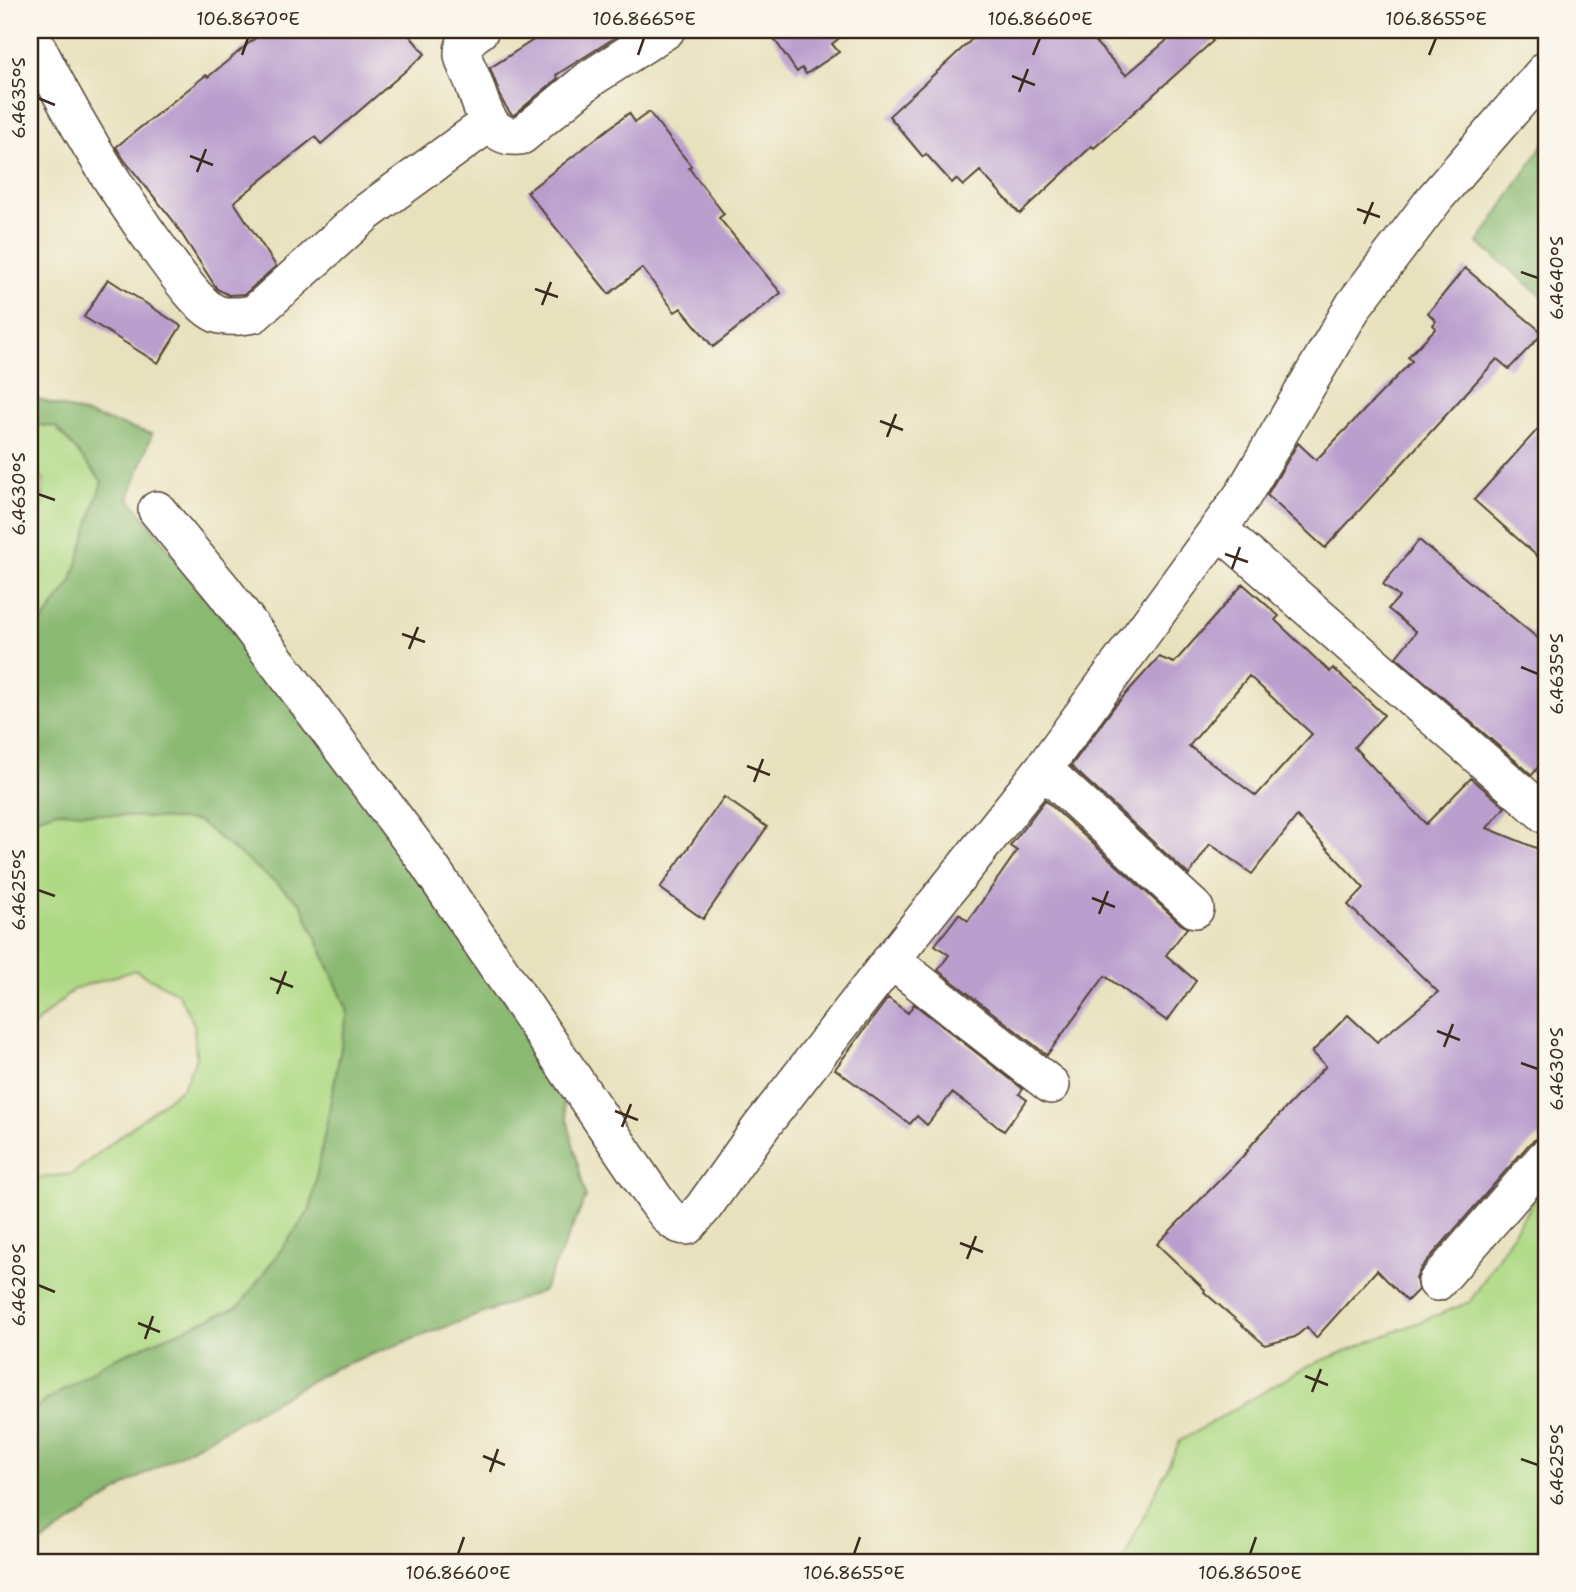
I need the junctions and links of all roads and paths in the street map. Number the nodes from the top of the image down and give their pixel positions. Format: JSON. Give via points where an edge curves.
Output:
{"nodes":[{"id":1,"x":480,"y":30,"type":"edge"},
{"id":2,"x":666,"y":30,"type":"edge"},
{"id":3,"x":30,"y":33,"type":"edge"},
{"id":4,"x":1546,"y":70,"type":"edge"},
{"id":5,"x":489,"y":123,"type":"junction"},
{"id":6,"x":158,"y":510,"type":"dead end"},
{"id":7,"x":1218,"y":529,"type":"junction"},
{"id":8,"x":1044,"y":769,"type":"junction"},
{"id":9,"x":1546,"y":815,"type":"edge"},
{"id":10,"x":1195,"y":909,"type":"dead end"},
{"id":11,"x":891,"y":960,"type":"junction"},
{"id":12,"x":1051,"y":1085,"type":"dead end"},
{"id":13,"x":1546,"y":1157,"type":"edge"},
{"id":14,"x":1437,"y":1282,"type":"dead end"}],
"edges":[{"from":1,"to":5,"type":"street","via":[[469,37],[463,55]]},
{"from":2,"to":5,"type":"street","via":[[591,78],[521,135],[505,135]]},
{"from":3,"to":5,"type":"street","via":[[57,90],[126,203],[187,287],[215,313],[254,314],[367,212]]},
{"from":4,"to":7,"type":"street","via":[[1436,197],[1354,306],[1243,495]]},
{"from":6,"to":11,"type":"street","via":[[422,855],[655,1199],[678,1226],[694,1220]]},
{"from":7,"to":8,"type":"street"},
{"from":7,"to":9,"type":"street"},
{"from":8,"to":10,"type":"street"},
{"from":8,"to":11,"type":"street"},
{"from":11,"to":12,"type":"street"},
{"from":13,"to":14,"type":"street"}]}
